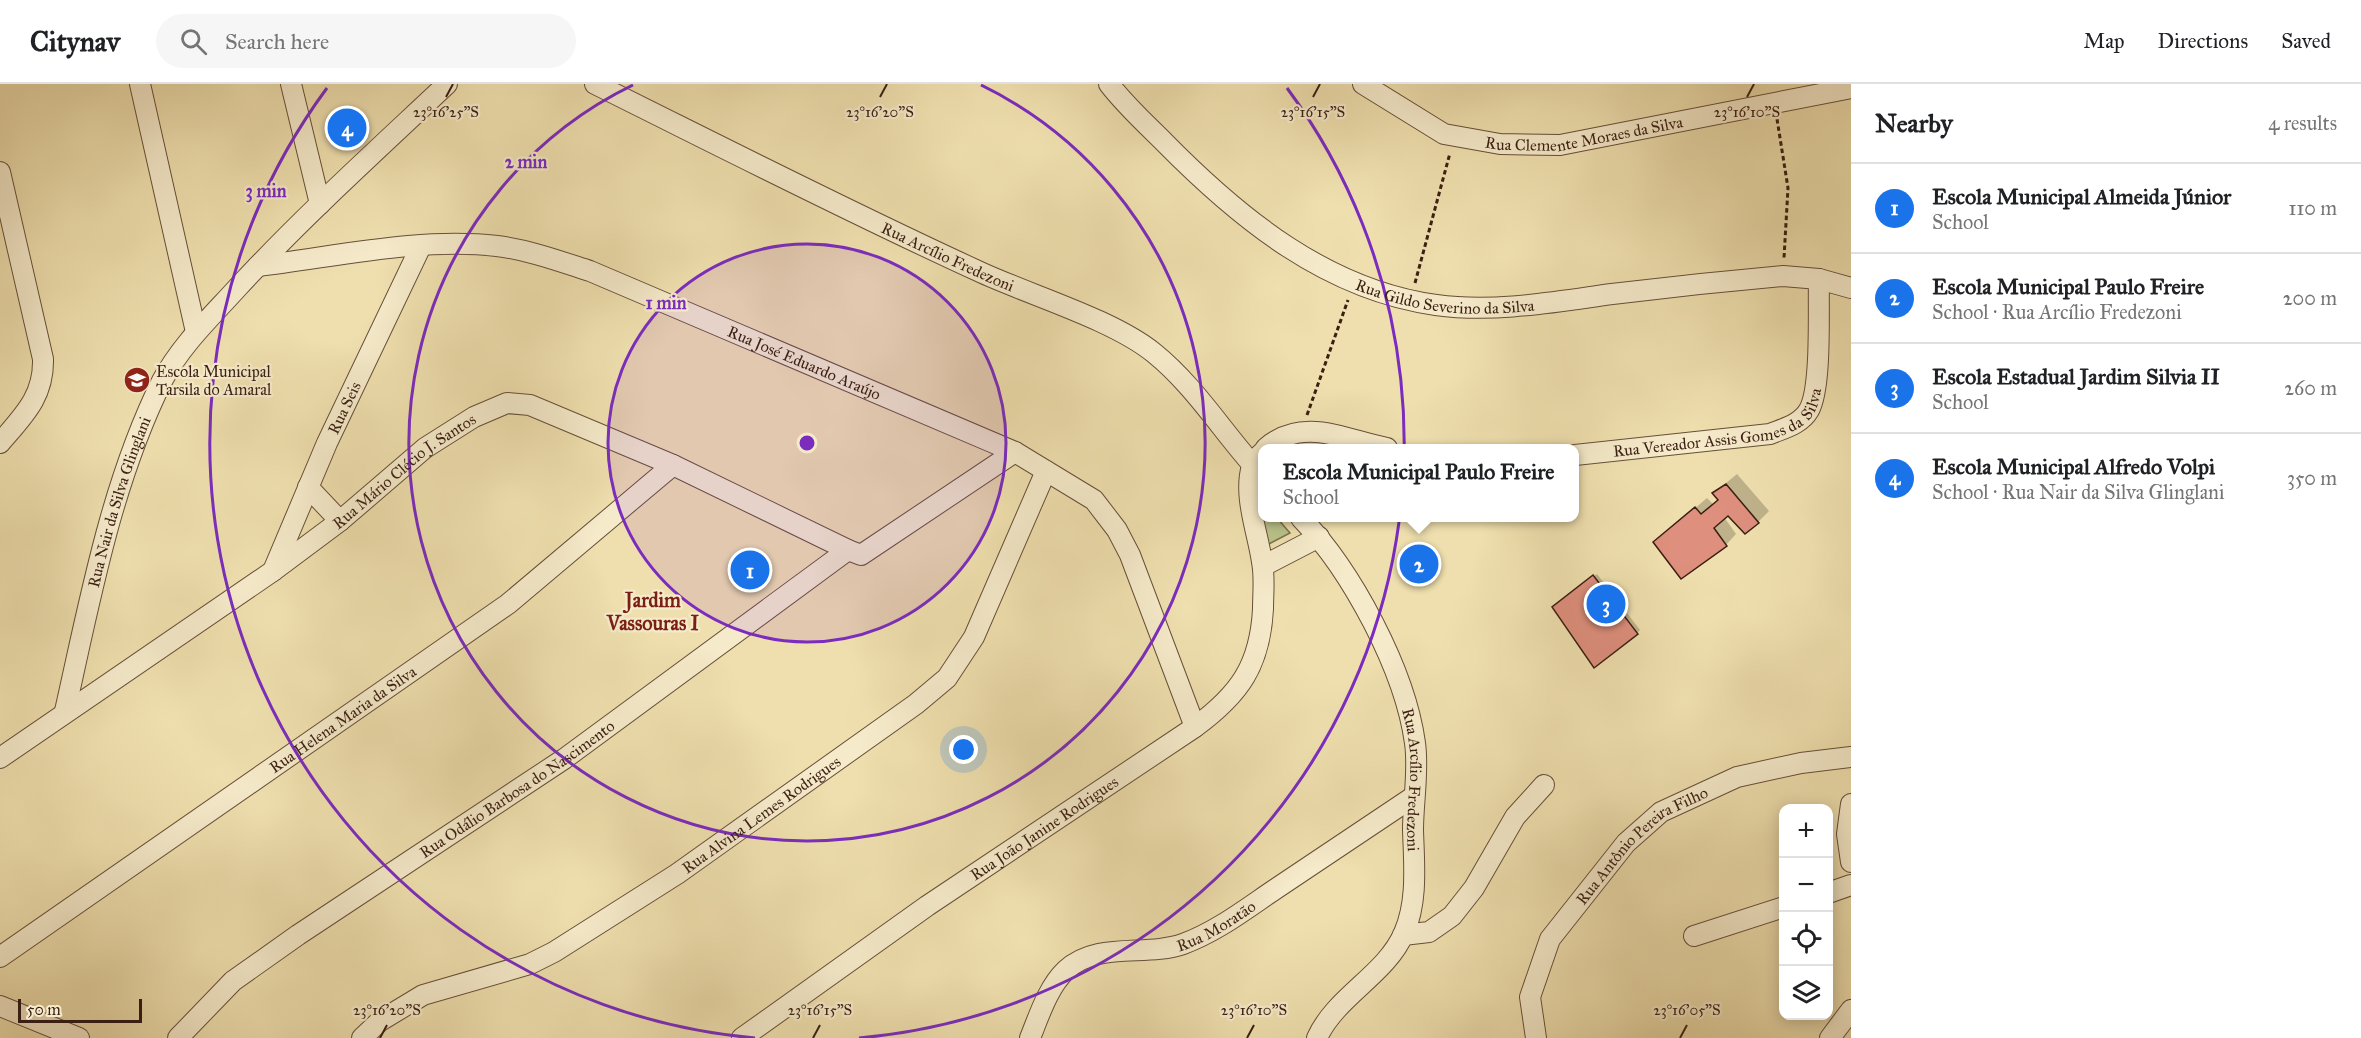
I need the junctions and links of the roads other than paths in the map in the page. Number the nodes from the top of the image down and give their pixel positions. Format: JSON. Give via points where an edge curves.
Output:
{"nodes":[{"id":1,"x":140,"y":84,"type":"edge"},
{"id":2,"x":291,"y":84,"type":"edge"},
{"id":3,"x":447,"y":84,"type":"edge"},
{"id":4,"x":595,"y":84,"type":"edge"},
{"id":5,"x":1109,"y":84,"type":"edge"},
{"id":6,"x":1363,"y":84,"type":"edge"},
{"id":7,"x":1851,"y":88,"type":"edge"},
{"id":8,"x":0,"y":172,"type":"edge"},
{"id":9,"x":320,"y":204,"type":"junction"},
{"id":10,"x":421,"y":246,"type":"junction"},
{"id":11,"x":258,"y":266,"type":"junction"},
{"id":12,"x":1819,"y":279,"type":"junction"},
{"id":13,"x":1851,"y":288,"type":"edge"},
{"id":14,"x":196,"y":332,"type":"junction"},
{"id":15,"x":0,"y":443,"type":"edge"},
{"id":16,"x":1271,"y":444,"type":"edge"},
{"id":17,"x":1368,"y":444,"type":"edge"},
{"id":18,"x":1016,"y":452,"type":"junction"},
{"id":19,"x":1579,"y":455,"type":"edge"},
{"id":20,"x":1258,"y":463,"type":"edge"},
{"id":21,"x":673,"y":465,"type":"junction"},
{"id":22,"x":1258,"y":466,"type":"edge"},
{"id":23,"x":1046,"y":471,"type":"junction"},
{"id":24,"x":308,"y":487,"type":"junction"},
{"id":25,"x":340,"y":520,"type":"junction"},
{"id":26,"x":1305,"y":522,"type":"edge"},
{"id":27,"x":1319,"y":537,"type":"junction"},
{"id":28,"x":854,"y":553,"type":"junction"},
{"id":29,"x":1263,"y":566,"type":"junction"},
{"id":30,"x":273,"y":571,"type":"junction"},
{"id":31,"x":65,"y":711,"type":"junction"},
{"id":32,"x":1195,"y":727,"type":"junction"},
{"id":33,"x":1851,"y":757,"type":"edge"},
{"id":34,"x":0,"y":758,"type":"edge"},
{"id":35,"x":1544,"y":785,"type":"dead end"},
{"id":36,"x":1413,"y":797,"type":"junction"},
{"id":37,"x":1851,"y":804,"type":"edge"},
{"id":38,"x":1851,"y":862,"type":"edge"},
{"id":39,"x":1851,"y":885,"type":"edge"},
{"id":40,"x":1833,"y":891,"type":"edge"},
{"id":41,"x":1779,"y":909,"type":"edge"},
{"id":42,"x":1403,"y":935,"type":"junction"},
{"id":43,"x":1694,"y":936,"type":"dead end"},
{"id":44,"x":0,"y":957,"type":"edge"},
{"id":45,"x":0,"y":1006,"type":"edge"},
{"id":46,"x":1851,"y":1010,"type":"edge"},
{"id":47,"x":79,"y":1038,"type":"edge"},
{"id":48,"x":178,"y":1038,"type":"edge"},
{"id":49,"x":362,"y":1038,"type":"edge"},
{"id":50,"x":742,"y":1038,"type":"edge"},
{"id":51,"x":1030,"y":1038,"type":"edge"},
{"id":52,"x":1317,"y":1038,"type":"edge"},
{"id":53,"x":1536,"y":1038,"type":"edge"},
{"id":54,"x":1830,"y":1038,"type":"edge"}],
"edges":[{"from":1,"to":14,"type":"street"},
{"from":2,"to":9,"type":"street"},
{"from":3,"to":9,"type":"street","name":"Rua Nair da Silva Glinglani"},
{"from":4,"to":20,"type":"street","name":"Rua Arcílio Fredezoni","via":[[864,218],[1119,332],[1154,352]]},
{"from":5,"to":12,"type":"street","name":"Rua Gildo Severino da Silva","via":[[1204,183],[1263,231],[1354,284],[1411,300],[1512,308],[1783,276]]},
{"from":6,"to":7,"type":"street","name":"Rua Clemente Moraes da Silva","via":[[1444,134],[1500,144],[1560,145]]},
{"from":8,"to":15,"type":"street","via":[[43,374],[31,408]]},
{"from":9,"to":11,"type":"street","name":"Rua Nair da Silva Glinglani"},
{"from":10,"to":11,"type":"street","name":"Rua José Eduardo Araújo"},
{"from":10,"to":18,"type":"street","name":"Rua José Eduardo Araújo","via":[[497,246],[590,271]]},
{"from":10,"to":24,"type":"street","name":"Rua Seis"},
{"from":11,"to":14,"type":"street","name":"Rua Nair da Silva Glinglani"},
{"from":12,"to":13,"type":"street","name":"Rua Gildo Severino da Silva"},
{"from":12,"to":19,"type":"street","name":"Rua Vereador Assis Gomes da Silva","via":[[1816,379],[1810,409],[1798,422],[1770,434]]},
{"from":14,"to":31,"type":"street","name":"Rua Nair da Silva Glinglani","via":[[163,380],[121,482]]},
{"from":16,"to":17,"type":"street","via":[[1301,430]]},
{"from":18,"to":23,"type":"street","name":"Rua José Eduardo Araújo"},
{"from":18,"to":28,"type":"street","name":"Rua Odálio Barbosa do Nascimento"},
{"from":21,"to":25,"type":"street","name":"Rua Mário Clécio J. Santos","via":[[530,405],[507,404],[474,417],[425,448]]},
{"from":21,"to":28,"type":"street","name":"Rua Mário Clécio J. Santos"},
{"from":21,"to":44,"type":"street","name":"Rua Helena Maria da Silva","via":[[508,604]]},
{"from":22,"to":29,"type":"street","name":"Rua João Janine Rodrigues","via":[[1249,484]]},
{"from":23,"to":32,"type":"street","name":"Rua José Eduardo Araújo","via":[[1094,500],[1118,530]]},
{"from":23,"to":49,"type":"street","name":"Rua Alvina Lemes Rodrigues","via":[[974,638],[947,678],[916,704],[677,874],[554,952],[530,964],[423,995],[380,1021]]},
{"from":24,"to":25,"type":"street"},
{"from":24,"to":30,"type":"street","name":"Rua Seis"},
{"from":25,"to":30,"type":"street","name":"Rua Mário Clécio J. Santos"},
{"from":26,"to":27,"type":"street","name":"Rua Arcílio Fredezoni"},
{"from":27,"to":29,"type":"street"},
{"from":27,"to":36,"type":"street","name":"Rua Arcílio Fredezoni","via":[[1380,638],[1402,689],[1416,744]]},
{"from":28,"to":48,"type":"street","name":"Rua Odálio Barbosa do Nascimento","via":[[564,759],[233,981]]},
{"from":29,"to":32,"type":"street","name":"Rua João Janine Rodrigues","via":[[1262,639],[1249,674],[1218,710]]},
{"from":30,"to":31,"type":"street","name":"Rua Mário Clécio J. Santos"},
{"from":31,"to":34,"type":"street","name":"Rua Mário Clécio J. Santos"},
{"from":32,"to":50,"type":"street","name":"Rua João Janine Rodrigues","via":[[927,906]]},
{"from":33,"to":53,"type":"street","name":"Rua Antônio Pereira Filho","via":[[1737,777],[1661,812],[1626,843],[1550,939],[1530,997]]},
{"from":35,"to":42,"type":"street","via":[[1515,817],[1474,888],[1452,916],[1429,932]]},
{"from":36,"to":42,"type":"street","name":"Rua Arcílio Fredezoni","via":[[1412,908]]},
{"from":36,"to":51,"type":"street","name":"Rua Moratão","via":[[1222,925],[1183,944],[1106,952],[1082,959],[1065,971],[1044,1003]]},
{"from":37,"to":38,"type":"street","via":[[1847,834]]},
{"from":39,"to":40,"type":"street"},
{"from":41,"to":43,"type":"street"},
{"from":42,"to":52,"type":"street","name":"Rua Arcílio Fredezoni","via":[[1391,954],[1337,1008]]},
{"from":45,"to":47,"type":"street"},
{"from":46,"to":54,"type":"street"}]}
